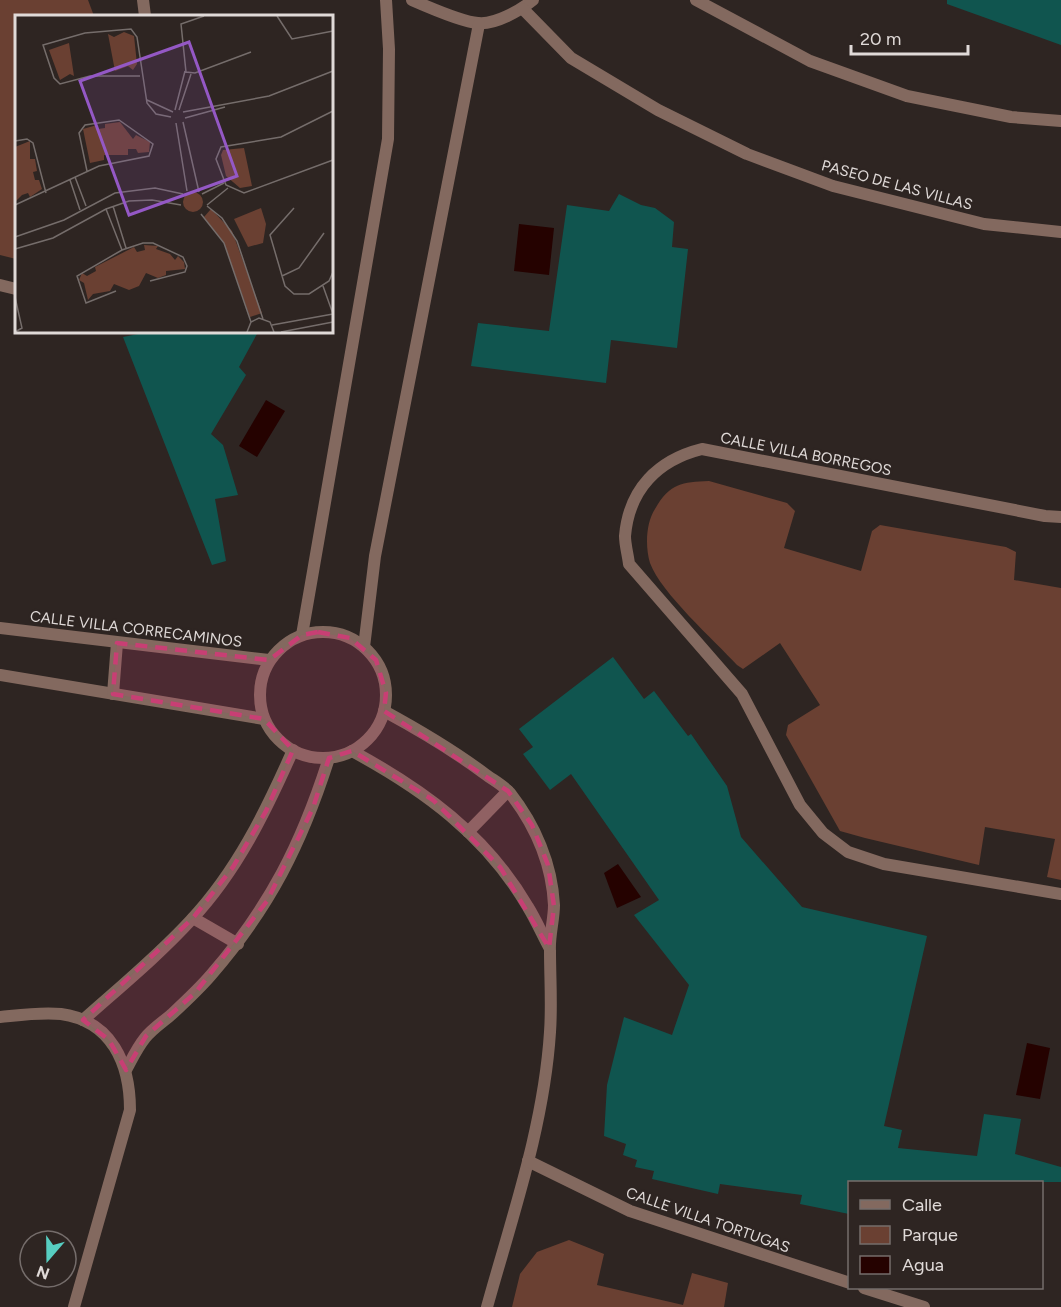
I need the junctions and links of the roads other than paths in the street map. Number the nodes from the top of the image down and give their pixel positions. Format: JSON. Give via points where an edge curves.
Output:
{"nodes":[{"id":1,"x":142,"y":0,"type":"edge"},
{"id":2,"x":386,"y":0,"type":"edge"},
{"id":3,"x":412,"y":0,"type":"edge"},
{"id":4,"x":533,"y":0,"type":"edge"},
{"id":5,"x":696,"y":0,"type":"edge"},
{"id":6,"x":523,"y":9,"type":"junction"},
{"id":7,"x":145,"y":15,"type":"edge"},
{"id":8,"x":479,"y":24,"type":"junction"},
{"id":9,"x":1061,"y":121,"type":"edge"},
{"id":10,"x":1061,"y":232,"type":"edge"},
{"id":11,"x":0,"y":285,"type":"edge"},
{"id":12,"x":15,"y":288,"type":"edge"},
{"id":13,"x":1061,"y":517,"type":"edge"},
{"id":14,"x":0,"y":628,"type":"edge"},
{"id":15,"x":302,"y":635,"type":"junction"},
{"id":16,"x":117,"y":642,"type":"junction"},
{"id":17,"x":364,"y":646,"type":"junction"},
{"id":18,"x":269,"y":660,"type":"junction"},
{"id":19,"x":0,"y":675,"type":"edge"},
{"id":20,"x":113,"y":694,"type":"junction"},
{"id":21,"x":384,"y":711,"type":"junction"},
{"id":22,"x":264,"y":719,"type":"junction"},
{"id":23,"x":293,"y":750,"type":"junction"},
{"id":24,"x":352,"y":752,"type":"junction"},
{"id":25,"x":329,"y":758,"type":"junction"},
{"id":26,"x":508,"y":791,"type":"junction"},
{"id":27,"x":468,"y":832,"type":"junction"},
{"id":28,"x":1061,"y":894,"type":"edge"},
{"id":29,"x":193,"y":918,"type":"junction"},
{"id":30,"x":238,"y":944,"type":"junction"},
{"id":31,"x":549,"y":948,"type":"junction"},
{"id":32,"x":0,"y":1017,"type":"edge"},
{"id":33,"x":83,"y":1020,"type":"junction"},
{"id":34,"x":126,"y":1070,"type":"junction"},
{"id":35,"x":528,"y":1161,"type":"junction"},
{"id":36,"x":848,"y":1283,"type":"edge"},
{"id":37,"x":870,"y":1289,"type":"edge"},
{"id":38,"x":74,"y":1307,"type":"edge"},
{"id":39,"x":487,"y":1307,"type":"edge"},
{"id":40,"x":924,"y":1307,"type":"edge"}],
"edges":[{"from":1,"to":7,"type":"street"},
{"from":2,"to":15,"type":"street","via":[[388,139]]},
{"from":3,"to":8,"type":"street"},
{"from":4,"to":6,"type":"street"},
{"from":5,"to":9,"type":"street","via":[[810,61],[907,96],[1011,117]]},
{"from":6,"to":8,"type":"street"},
{"from":6,"to":10,"type":"street","name":"PASEO DE LAS VILLAS","via":[[571,58],[658,110],[747,153],[833,186],[984,224]]},
{"from":8,"to":17,"type":"street","via":[[375,556]]},
{"from":11,"to":12,"type":"street"},
{"from":13,"to":28,"type":"street","name":"CALLE VILLA BORREGOS","via":[[702,449],[662,466],[645,483],[631,508],[625,538],[629,564],[742,694],[800,805],[823,833],[848,852],[884,864]]},
{"from":14,"to":16,"type":"street","name":"CALLE VILLA CORRECAMINOS"},
{"from":15,"to":17,"type":"street","via":[[334,633]]},
{"from":15,"to":18,"type":"street","via":[[289,641]]},
{"from":16,"to":18,"type":"street","name":"CALLE VILLA CORRECAMINOS"},
{"from":16,"to":20,"type":"street"},
{"from":17,"to":21,"type":"street","via":[[384,676]]},
{"from":18,"to":22,"type":"street","via":[[260,689]]},
{"from":19,"to":20,"type":"street"},
{"from":20,"to":22,"type":"street"},
{"from":21,"to":24,"type":"street","via":[[378,727]]},
{"from":21,"to":26,"type":"street","via":[[440,743]]},
{"from":22,"to":23,"type":"street","via":[[281,743]]},
{"from":23,"to":25,"type":"street","via":[[310,757]]},
{"from":23,"to":29,"type":"street","via":[[266,811],[233,867]]},
{"from":24,"to":25,"type":"street"},
{"from":24,"to":27,"type":"street","via":[[433,800]]},
{"from":25,"to":30,"type":"street","via":[[292,856]]},
{"from":26,"to":27,"type":"street"},
{"from":26,"to":31,"type":"street","via":[[532,825],[548,865],[554,906]]},
{"from":27,"to":31,"type":"street","via":[[528,906]]},
{"from":29,"to":30,"type":"street"},
{"from":29,"to":33,"type":"street"},
{"from":30,"to":34,"type":"street","via":[[195,993],[146,1036]]},
{"from":31,"to":35,"type":"street","via":[[550,1034]]},
{"from":32,"to":33,"type":"street","via":[[43,1013]]},
{"from":33,"to":34,"type":"street","via":[[109,1040]]},
{"from":34,"to":38,"type":"street","via":[[130,1110]]},
{"from":35,"to":36,"type":"street","name":"CALLE VILLA TORTUGAS","via":[[630,1211]]},
{"from":35,"to":39,"type":"street"},
{"from":37,"to":40,"type":"street"}]}
